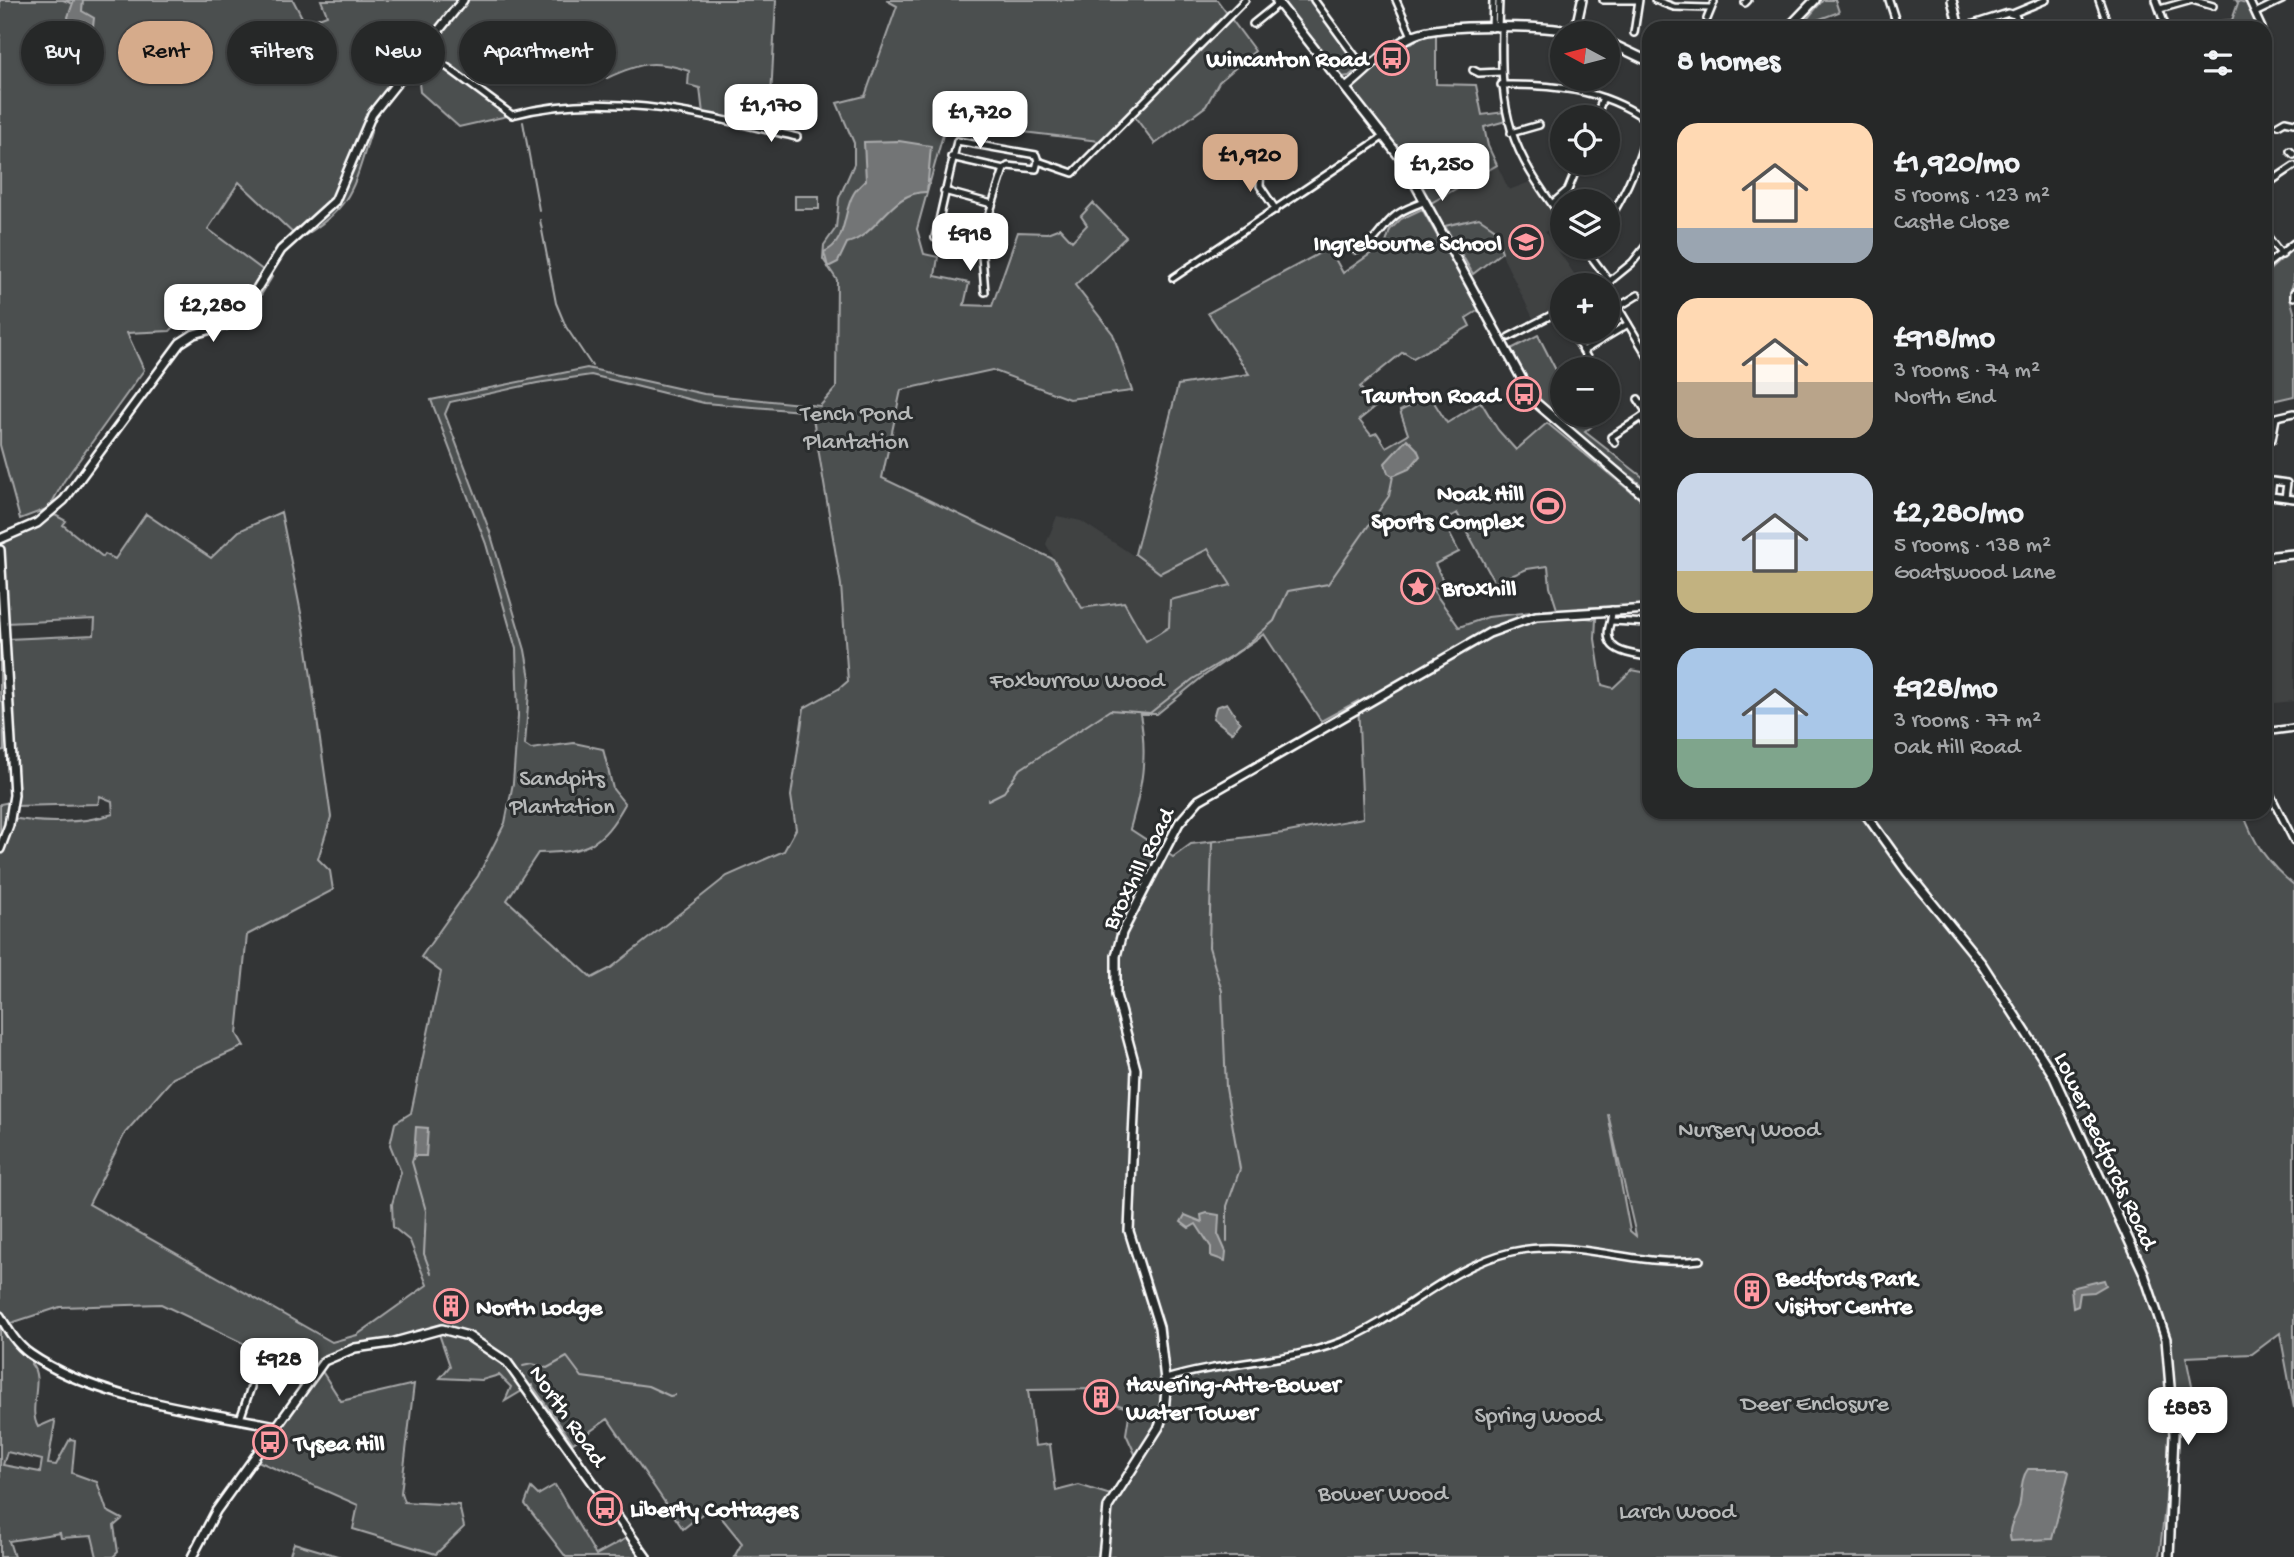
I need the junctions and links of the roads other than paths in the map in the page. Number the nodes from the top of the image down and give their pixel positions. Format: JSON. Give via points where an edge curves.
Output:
{"nodes":[{"id":1,"x":463,"y":0,"type":"edge"},
{"id":2,"x":1245,"y":0,"type":"edge"},
{"id":3,"x":1314,"y":0,"type":"edge"},
{"id":4,"x":1396,"y":0,"type":"edge"},
{"id":5,"x":1493,"y":0,"type":"edge"},
{"id":6,"x":1499,"y":0,"type":"edge"},
{"id":7,"x":1582,"y":0,"type":"edge"},
{"id":8,"x":1603,"y":0,"type":"edge"},
{"id":9,"x":1638,"y":0,"type":"edge"},
{"id":10,"x":1655,"y":0,"type":"edge"},
{"id":11,"x":1685,"y":0,"type":"edge"},
{"id":12,"x":1815,"y":0,"type":"edge"},
{"id":13,"x":1889,"y":0,"type":"edge"},
{"id":14,"x":1952,"y":0,"type":"edge"},
{"id":15,"x":2046,"y":0,"type":"edge"},
{"id":16,"x":2101,"y":0,"type":"edge"},
{"id":17,"x":2157,"y":0,"type":"edge"},
{"id":18,"x":2249,"y":0,"type":"edge"},
{"id":19,"x":2282,"y":0,"type":"edge"},
{"id":20,"x":1278,"y":2,"type":"edge"},
{"id":21,"x":1714,"y":2,"type":"dead end"},
{"id":22,"x":2213,"y":6,"type":"dead end"},
{"id":23,"x":1683,"y":8,"type":"junction"},
{"id":24,"x":1709,"y":8,"type":"junction"},
{"id":25,"x":2160,"y":9,"type":"junction"},
{"id":26,"x":2257,"y":12,"type":"junction"},
{"id":27,"x":2012,"y":14,"type":"junction"},
{"id":28,"x":1707,"y":19,"type":"dead end"},
{"id":29,"x":1579,"y":21,"type":"edge"},
{"id":30,"x":1795,"y":21,"type":"edge"},
{"id":31,"x":1896,"y":21,"type":"edge"},
{"id":32,"x":1958,"y":21,"type":"edge"},
{"id":33,"x":1989,"y":21,"type":"edge"},
{"id":34,"x":2016,"y":21,"type":"edge"},
{"id":35,"x":2106,"y":21,"type":"edge"},
{"id":36,"x":2164,"y":21,"type":"edge"},
{"id":37,"x":2260,"y":21,"type":"edge"},
{"id":38,"x":445,"y":23,"type":"edge"},
{"id":39,"x":1253,"y":24,"type":"dead end"},
{"id":40,"x":1497,"y":29,"type":"junction"},
{"id":41,"x":1550,"y":29,"type":"edge"},
{"id":42,"x":1634,"y":33,"type":"dead end"},
{"id":43,"x":1412,"y":36,"type":"junction"},
{"id":44,"x":1620,"y":48,"type":"edge"},
{"id":45,"x":1642,"y":58,"type":"edge"},
{"id":46,"x":445,"y":66,"type":"edge"},
{"id":47,"x":1473,"y":69,"type":"dead end"},
{"id":48,"x":1366,"y":71,"type":"junction"},
{"id":49,"x":1501,"y":72,"type":"junction"},
{"id":50,"x":397,"y":84,"type":"edge"},
{"id":51,"x":1501,"y":85,"type":"junction"},
{"id":52,"x":1346,"y":88,"type":"junction"},
{"id":53,"x":1603,"y":97,"type":"junction"},
{"id":54,"x":1600,"y":105,"type":"edge"},
{"id":55,"x":1642,"y":119,"type":"edge"},
{"id":56,"x":2281,"y":120,"type":"dead end"},
{"id":57,"x":2294,"y":123,"type":"edge"},
{"id":58,"x":1539,"y":125,"type":"dead end"},
{"id":59,"x":1511,"y":133,"type":"junction"},
{"id":60,"x":797,"y":136,"type":"dead end"},
{"id":61,"x":1384,"y":136,"type":"junction"},
{"id":62,"x":1642,"y":146,"type":"edge"},
{"id":63,"x":951,"y":157,"type":"junction"},
{"id":64,"x":1038,"y":161,"type":"junction"},
{"id":65,"x":1262,"y":166,"type":"dead end"},
{"id":66,"x":1634,"y":166,"type":"junction"},
{"id":67,"x":2294,"y":166,"type":"edge"},
{"id":68,"x":1004,"y":169,"type":"junction"},
{"id":69,"x":1642,"y":169,"type":"edge"},
{"id":70,"x":2272,"y":181,"type":"edge"},
{"id":71,"x":944,"y":191,"type":"junction"},
{"id":72,"x":1425,"y":201,"type":"junction"},
{"id":73,"x":1550,"y":201,"type":"edge"},
{"id":74,"x":1620,"y":202,"type":"edge"},
{"id":75,"x":992,"y":204,"type":"junction"},
{"id":76,"x":1276,"y":210,"type":"junction"},
{"id":77,"x":2272,"y":243,"type":"edge"},
{"id":78,"x":2294,"y":243,"type":"edge"},
{"id":79,"x":977,"y":247,"type":"junction"},
{"id":80,"x":1353,"y":249,"type":"dead end"},
{"id":81,"x":1642,"y":249,"type":"edge"},
{"id":82,"x":2281,"y":255,"type":"junction"},
{"id":83,"x":2272,"y":261,"type":"edge"},
{"id":84,"x":1618,"y":273,"type":"edge"},
{"id":85,"x":1173,"y":278,"type":"dead end"},
{"id":86,"x":985,"y":292,"type":"dead end"},
{"id":87,"x":2294,"y":292,"type":"edge"},
{"id":88,"x":1638,"y":295,"type":"dead end"},
{"id":89,"x":2294,"y":297,"type":"edge"},
{"id":90,"x":1550,"y":318,"type":"edge"},
{"id":91,"x":1628,"y":324,"type":"junction"},
{"id":92,"x":1508,"y":337,"type":"dead end"},
{"id":93,"x":1578,"y":343,"type":"edge"},
{"id":94,"x":1642,"y":347,"type":"edge"},
{"id":95,"x":1583,"y":351,"type":"junction"},
{"id":96,"x":1587,"y":357,"type":"edge"},
{"id":97,"x":1638,"y":399,"type":"dead end"},
{"id":98,"x":1642,"y":406,"type":"edge"},
{"id":99,"x":2294,"y":413,"type":"edge"},
{"id":100,"x":1642,"y":417,"type":"edge"},
{"id":101,"x":2276,"y":418,"type":"junction"},
{"id":102,"x":2272,"y":419,"type":"edge"},
{"id":103,"x":1606,"y":429,"type":"dead end"},
{"id":104,"x":1611,"y":437,"type":"junction"},
{"id":105,"x":2272,"y":439,"type":"edge"},
{"id":106,"x":1615,"y":443,"type":"dead end"},
{"id":107,"x":1642,"y":494,"type":"edge"},
{"id":108,"x":2285,"y":498,"type":"dead end"},
{"id":109,"x":2294,"y":499,"type":"edge"},
{"id":110,"x":0,"y":539,"type":"edge"},
{"id":111,"x":0,"y":550,"type":"edge"},
{"id":112,"x":2294,"y":554,"type":"edge"},
{"id":113,"x":2272,"y":556,"type":"edge"},
{"id":114,"x":1642,"y":609,"type":"edge"},
{"id":115,"x":1612,"y":610,"type":"junction"},
{"id":116,"x":1612,"y":621,"type":"junction"},
{"id":117,"x":1642,"y":623,"type":"edge"},
{"id":118,"x":1642,"y":656,"type":"edge"},
{"id":119,"x":2294,"y":728,"type":"edge"},
{"id":120,"x":2272,"y":731,"type":"edge"},
{"id":121,"x":2272,"y":798,"type":"edge"},
{"id":122,"x":1869,"y":819,"type":"edge"},
{"id":123,"x":2294,"y":841,"type":"edge"},
{"id":124,"x":0,"y":849,"type":"edge"},
{"id":125,"x":1700,"y":1260,"type":"dead end"},
{"id":126,"x":0,"y":1316,"type":"edge"},
{"id":127,"x":1166,"y":1379,"type":"junction"},
{"id":128,"x":251,"y":1387,"type":"dead end"},
{"id":129,"x":240,"y":1419,"type":"junction"},
{"id":130,"x":276,"y":1426,"type":"junction"},
{"id":131,"x":191,"y":1557,"type":"edge"},
{"id":132,"x":646,"y":1557,"type":"edge"},
{"id":133,"x":1103,"y":1557,"type":"edge"},
{"id":134,"x":2169,"y":1557,"type":"edge"}],
"edges":[{"from":1,"to":38,"type":"street"},
{"from":2,"to":64,"type":"street","via":[[1073,173]]},
{"from":3,"to":48,"type":"street"},
{"from":4,"to":43,"type":"street"},
{"from":5,"to":40,"type":"street"},
{"from":6,"to":40,"type":"street"},
{"from":7,"to":29,"type":"street"},
{"from":8,"to":9,"type":"street"},
{"from":9,"to":42,"type":"street"},
{"from":10,"to":23,"type":"street"},
{"from":11,"to":23,"type":"street"},
{"from":12,"to":30,"type":"street"},
{"from":13,"to":31,"type":"street"},
{"from":14,"to":32,"type":"street"},
{"from":15,"to":27,"type":"street"},
{"from":16,"to":35,"type":"street"},
{"from":17,"to":25,"type":"street"},
{"from":18,"to":26,"type":"street"},
{"from":19,"to":26,"type":"street"},
{"from":20,"to":39,"type":"street"},
{"from":20,"to":52,"type":"street"},
{"from":21,"to":24,"type":"street"},
{"from":22,"to":25,"type":"street","via":[[2192,0]]},
{"from":23,"to":24,"type":"street"},
{"from":24,"to":28,"type":"street"},
{"from":25,"to":36,"type":"street"},
{"from":26,"to":37,"type":"street"},
{"from":27,"to":33,"type":"street"},
{"from":27,"to":34,"type":"street"},
{"from":40,"to":41,"type":"street"},
{"from":40,"to":43,"type":"street","via":[[1445,27]]},
{"from":40,"to":49,"type":"street"},
{"from":43,"to":48,"type":"street"},
{"from":44,"to":45,"type":"street"},
{"from":46,"to":60,"type":"street","via":[[512,115],[560,104],[631,104]]},
{"from":47,"to":49,"type":"street"},
{"from":48,"to":52,"type":"street"},
{"from":49,"to":51,"type":"street"},
{"from":50,"to":110,"type":"street","via":[[365,127],[335,201],[281,250],[241,314],[180,343],[64,500],[37,523]]},
{"from":51,"to":53,"type":"street","via":[[1545,85]]},
{"from":51,"to":59,"type":"street"},
{"from":52,"to":61,"type":"street"},
{"from":53,"to":54,"type":"street"},
{"from":53,"to":55,"type":"street"},
{"from":56,"to":57,"type":"street"},
{"from":58,"to":59,"type":"street"},
{"from":59,"to":73,"type":"street"},
{"from":61,"to":72,"type":"street"},
{"from":61,"to":76,"type":"street"},
{"from":62,"to":66,"type":"street"},
{"from":63,"to":64,"type":"street","via":[[957,141],[1036,155]]},
{"from":63,"to":68,"type":"street"},
{"from":63,"to":71,"type":"street"},
{"from":64,"to":68,"type":"street","via":[[1036,169]]},
{"from":65,"to":76,"type":"street","via":[[1260,186]]},
{"from":66,"to":69,"type":"street"},
{"from":66,"to":74,"type":"street"},
{"from":67,"to":70,"type":"street"},
{"from":68,"to":75,"type":"street"},
{"from":71,"to":75,"type":"street"},
{"from":71,"to":79,"type":"street","via":[[935,238]]},
{"from":72,"to":80,"type":"street","via":[[1395,216],[1367,246]]},
{"from":72,"to":107,"type":"street","via":[[1534,401]]},
{"from":75,"to":79,"type":"street"},
{"from":76,"to":85,"type":"street"},
{"from":77,"to":82,"type":"street"},
{"from":78,"to":82,"type":"street"},
{"from":79,"to":86,"type":"street"},
{"from":81,"to":84,"type":"street"},
{"from":82,"to":83,"type":"street"},
{"from":87,"to":89,"type":"street"},
{"from":88,"to":91,"type":"street","via":[[1615,309]]},
{"from":90,"to":92,"type":"street"},
{"from":91,"to":94,"type":"street"},
{"from":91,"to":95,"type":"street"},
{"from":93,"to":95,"type":"street"},
{"from":95,"to":96,"type":"street"},
{"from":97,"to":98,"type":"street"},
{"from":99,"to":101,"type":"street"},
{"from":100,"to":104,"type":"street"},
{"from":101,"to":102,"type":"street"},
{"from":101,"to":105,"type":"street"},
{"from":103,"to":104,"type":"street"},
{"from":104,"to":106,"type":"street"},
{"from":108,"to":109,"type":"street"},
{"from":111,"to":124,"type":"street","via":[[13,808]]},
{"from":112,"to":113,"type":"street"},
{"from":114,"to":115,"type":"street","name":"Broxhill Road"},
{"from":115,"to":116,"type":"street"},
{"from":115,"to":127,"type":"street","name":"Broxhill Road","via":[[1536,616],[1489,633],[1199,800],[1179,823],[1122,933],[1115,974],[1116,995],[1136,1069],[1129,1231],[1152,1299]]},
{"from":116,"to":117,"type":"street"},
{"from":116,"to":118,"type":"street","via":[[1609,634],[1616,649]]},
{"from":119,"to":120,"type":"street"},
{"from":121,"to":123,"type":"street"},
{"from":122,"to":134,"type":"street","name":"Lower Bedfords Road","via":[[1982,964],[2052,1073],[2143,1271],[2166,1349],[2174,1434]]},
{"from":125,"to":127,"type":"street","via":[[1647,1260],[1572,1247],[1510,1252],[1445,1280],[1343,1341],[1298,1355]]},
{"from":126,"to":129,"type":"street","via":[[23,1348],[73,1379]]},
{"from":127,"to":133,"type":"street","name":"Broxhill Road","via":[[1162,1420],[1108,1507]]},
{"from":128,"to":129,"type":"street"},
{"from":129,"to":130,"type":"street"},
{"from":130,"to":131,"type":"street","via":[[216,1511]]},
{"from":130,"to":132,"type":"street","name":"North Road","via":[[329,1357],[435,1330],[468,1336],[508,1362]]}]}
